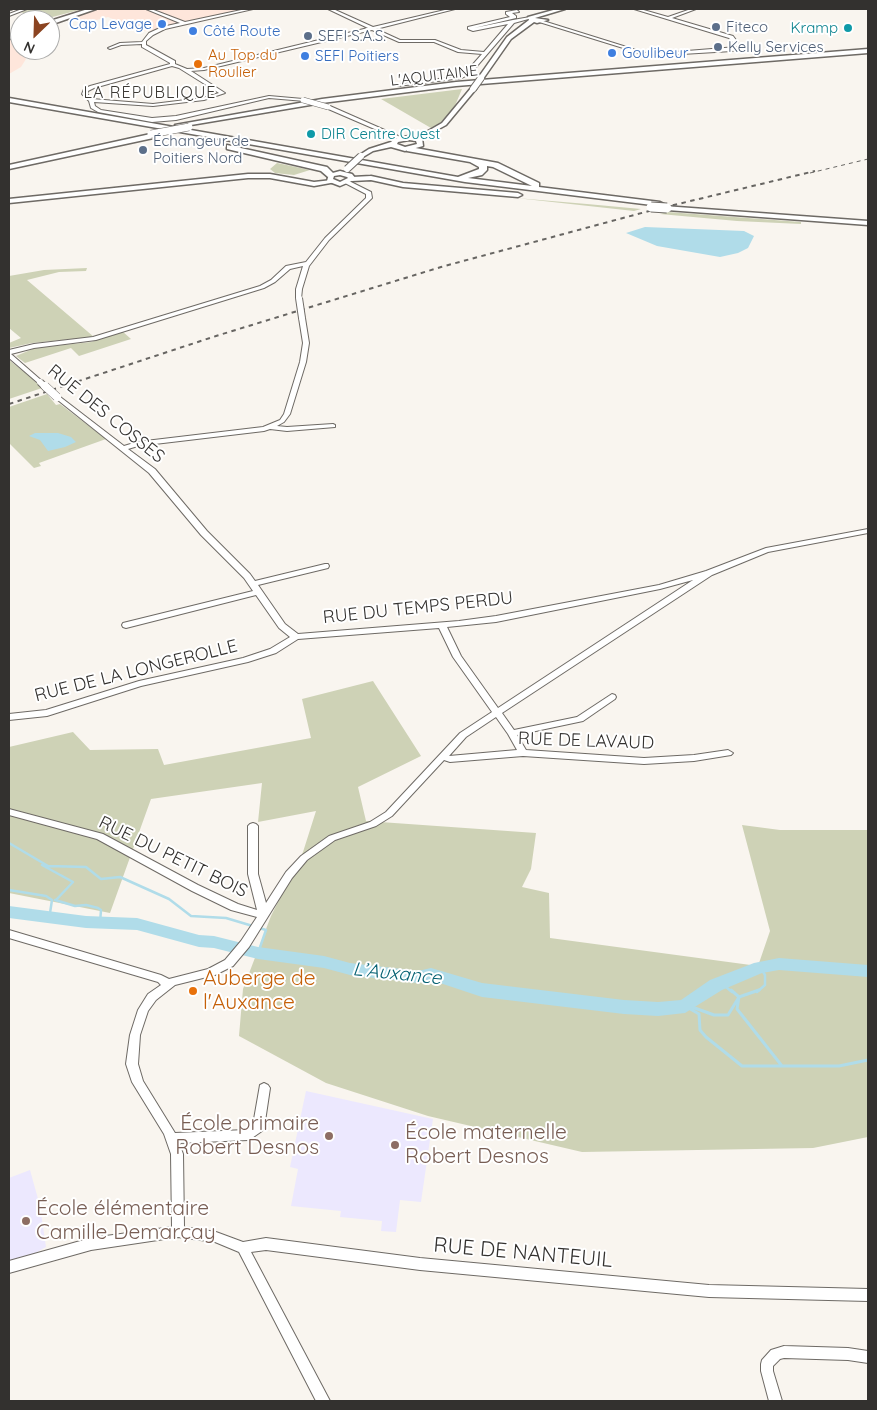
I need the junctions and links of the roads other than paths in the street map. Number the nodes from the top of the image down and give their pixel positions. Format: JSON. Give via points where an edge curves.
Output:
{"nodes":[{"id":1,"x":25,"y":9,"type":"edge"},
{"id":2,"x":88,"y":9,"type":"edge"},
{"id":3,"x":93,"y":9,"type":"edge"},
{"id":4,"x":148,"y":9,"type":"edge"},
{"id":5,"x":251,"y":9,"type":"edge"},
{"id":6,"x":330,"y":9,"type":"edge"},
{"id":7,"x":453,"y":9,"type":"edge"},
{"id":8,"x":562,"y":9,"type":"edge"},
{"id":9,"x":636,"y":9,"type":"edge"},
{"id":10,"x":694,"y":9,"type":"edge"},
{"id":11,"x":515,"y":10,"type":"edge"},
{"id":12,"x":554,"y":12,"type":"junction"},
{"id":13,"x":9,"y":15,"type":"edge"},
{"id":14,"x":669,"y":18,"type":"junction"},
{"id":15,"x":60,"y":19,"type":"edge"},
{"id":16,"x":60,"y":19,"type":"edge"},
{"id":17,"x":532,"y":19,"type":"junction"},
{"id":18,"x":546,"y":20,"type":"junction"},
{"id":19,"x":513,"y":21,"type":"junction"},
{"id":20,"x":184,"y":23,"type":"junction"},
{"id":21,"x":371,"y":29,"type":"junction"},
{"id":22,"x":143,"y":43,"type":"junction"},
{"id":23,"x":110,"y":48,"type":"dead end"},
{"id":24,"x":484,"y":53,"type":"junction"},
{"id":25,"x":868,"y":53,"type":"edge"},
{"id":26,"x":172,"y":65,"type":"junction"},
{"id":27,"x":184,"y":69,"type":"junction"},
{"id":28,"x":204,"y":69,"type":"junction"},
{"id":29,"x":199,"y":77,"type":"junction"},
{"id":30,"x":400,"y":85,"type":"dead end"},
{"id":31,"x":9,"y":96,"type":"edge"},
{"id":32,"x":90,"y":100,"type":"junction"},
{"id":33,"x":303,"y":100,"type":"joint"},
{"id":34,"x":116,"y":102,"type":"junction"},
{"id":35,"x":9,"y":103,"type":"edge"},
{"id":36,"x":95,"y":112,"type":"junction"},
{"id":37,"x":110,"y":121,"type":"junction"},
{"id":38,"x":371,"y":126,"type":"junction"},
{"id":39,"x":424,"y":134,"type":"junction"},
{"id":40,"x":405,"y":138,"type":"junction"},
{"id":41,"x":419,"y":143,"type":"junction"},
{"id":42,"x":394,"y":144,"type":"junction"},
{"id":43,"x":410,"y":149,"type":"junction"},
{"id":44,"x":252,"y":153,"type":"junction"},
{"id":45,"x":430,"y":153,"type":"junction"},
{"id":46,"x":456,"y":157,"type":"junction"},
{"id":47,"x":9,"y":164,"type":"edge"},
{"id":48,"x":345,"y":171,"type":"junction"},
{"id":49,"x":423,"y":173,"type":"junction"},
{"id":50,"x":234,"y":176,"type":"junction"},
{"id":51,"x":330,"y":179,"type":"junction"},
{"id":52,"x":350,"y":181,"type":"junction"},
{"id":53,"x":9,"y":200,"type":"edge"},
{"id":54,"x":634,"y":202,"type":"junction"},
{"id":55,"x":661,"y":207,"type":"junction"},
{"id":56,"x":868,"y":222,"type":"edge"},
{"id":57,"x":307,"y":264,"type":"junction"},
{"id":58,"x":9,"y":354,"type":"edge"},
{"id":59,"x":333,"y":426,"type":"dead end"},
{"id":60,"x":271,"y":427,"type":"junction"},
{"id":61,"x":125,"y":448,"type":"junction"},
{"id":62,"x":868,"y":531,"type":"edge"},
{"id":63,"x":325,"y":566,"type":"dead end"},
{"id":64,"x":709,"y":573,"type":"junction"},
{"id":65,"x":674,"y":583,"type":"junction"},
{"id":66,"x":253,"y":584,"type":"junction"},
{"id":67,"x":689,"y":586,"type":"junction"},
{"id":68,"x":660,"y":587,"type":"junction"},
{"id":69,"x":258,"y":592,"type":"junction"},
{"id":70,"x":680,"y":592,"type":"junction"},
{"id":71,"x":126,"y":625,"type":"dead end"},
{"id":72,"x":442,"y":625,"type":"junction"},
{"id":73,"x":296,"y":637,"type":"junction"},
{"id":74,"x":612,"y":697,"type":"dead end"},
{"id":75,"x":498,"y":712,"type":"junction"},
{"id":76,"x":9,"y":717,"type":"edge"},
{"id":77,"x":512,"y":733,"type":"junction"},
{"id":78,"x":523,"y":752,"type":"junction"},
{"id":79,"x":728,"y":753,"type":"dead end"},
{"id":80,"x":443,"y":757,"type":"junction"},
{"id":81,"x":9,"y":812,"type":"edge"},
{"id":82,"x":253,"y":826,"type":"dead end"},
{"id":83,"x":263,"y":918,"type":"junction"},
{"id":84,"x":9,"y":934,"type":"edge"},
{"id":85,"x":168,"y":984,"type":"junction"},
{"id":86,"x":264,"y":1088,"type":"dead end"},
{"id":87,"x":172,"y":1138,"type":"junction"},
{"id":88,"x":178,"y":1232,"type":"junction"},
{"id":89,"x":243,"y":1248,"type":"junction"},
{"id":90,"x":9,"y":1268,"type":"edge"},
{"id":91,"x":868,"y":1295,"type":"edge"},
{"id":92,"x":868,"y":1357,"type":"edge"},
{"id":93,"x":324,"y":1401,"type":"edge"},
{"id":94,"x":775,"y":1401,"type":"edge"}],
"edges":[{"from":1,"to":13,"type":"street"},
{"from":2,"to":15,"type":"main road"},
{"from":3,"to":16,"type":"main road"},
{"from":4,"to":20,"type":"street"},
{"from":5,"to":20,"type":"street"},
{"from":6,"to":21,"type":"street"},
{"from":7,"to":21,"type":"street"},
{"from":8,"to":12,"type":"main road"},
{"from":9,"to":14,"type":"street"},
{"from":10,"to":14,"type":"street"},
{"from":11,"to":17,"type":"street"},
{"from":11,"to":19,"type":"street","via":[[508,13],[514,17],[470,28]]},
{"from":12,"to":17,"type":"main road"},
{"from":12,"to":18,"type":"main road"},
{"from":14,"to":18,"type":"street","via":[[732,37],[740,48],[649,55]]},
{"from":17,"to":18,"type":"main road"},
{"from":17,"to":19,"type":"street"},
{"from":17,"to":39,"type":"main road","bridge":true,"via":[[509,38],[444,124]]},
{"from":19,"to":24,"type":"street"},
{"from":20,"to":22,"type":"street","via":[[158,30]]},
{"from":21,"to":24,"type":"street","via":[[399,41],[435,41],[460,51]]},
{"from":21,"to":28,"type":"street"},
{"from":22,"to":23,"type":"street"},
{"from":22,"to":26,"type":"street","via":[[147,49],[173,62]]},
{"from":24,"to":30,"type":"street","via":[[462,76]]},
{"from":25,"to":47,"type":"highway","name":"L'AQUITAINE","bridge":true,"via":[[490,84],[332,103],[214,122]]},
{"from":25,"to":47,"type":"highway","name":"L'AQUITAINE","bridge":true,"via":[[456,84],[322,101],[142,132]]},
{"from":26,"to":27,"type":"street"},
{"from":26,"to":32,"type":"street","via":[[89,88],[84,94]]},
{"from":27,"to":28,"type":"street"},
{"from":27,"to":29,"type":"street"},
{"from":28,"to":29,"type":"street"},
{"from":29,"to":34,"type":"street","via":[[223,92],[202,99],[159,104]]},
{"from":31,"to":36,"type":"highway"},
{"from":32,"to":34,"type":"street"},
{"from":32,"to":36,"type":"street"},
{"from":33,"to":36,"type":"street","via":[[269,98],[160,120]]},
{"from":33,"to":38,"type":"street","bridge":true},
{"from":34,"to":36,"type":"street","via":[[101,103]]},
{"from":35,"to":36,"type":"highway"},
{"from":35,"to":37,"type":"highway"},
{"from":36,"to":49,"type":"highway"},
{"from":37,"to":44,"type":"highway"},
{"from":37,"to":55,"type":"highway","via":[[454,181]]},
{"from":38,"to":40,"type":"street"},
{"from":38,"to":42,"type":"street"},
{"from":39,"to":40,"type":"main road"},
{"from":39,"to":41,"type":"main road"},
{"from":40,"to":41,"type":"main road"},
{"from":40,"to":42,"type":"main road"},
{"from":41,"to":43,"type":"main road"},
{"from":41,"to":45,"type":"highway"},
{"from":42,"to":43,"type":"main road"},
{"from":42,"to":48,"type":"main road","bridge":true,"via":[[371,150]]},
{"from":43,"to":45,"type":"highway"},
{"from":44,"to":50,"type":"highway","via":[[261,158],[260,165]]},
{"from":44,"to":51,"type":"highway","via":[[324,169]]},
{"from":45,"to":46,"type":"highway"},
{"from":46,"to":49,"type":"highway","via":[[476,161],[483,170],[463,177]]},
{"from":46,"to":54,"type":"highway","via":[[495,165],[522,180],[547,188]]},
{"from":48,"to":51,"type":"main road"},
{"from":48,"to":52,"type":"main road","via":[[350,175]]},
{"from":49,"to":54,"type":"highway"},
{"from":50,"to":51,"type":"highway","via":[[264,176],[304,182]]},
{"from":50,"to":53,"type":"highway","via":[[127,182],[66,194]]},
{"from":51,"to":52,"type":"main road"},
{"from":52,"to":55,"type":"highway","via":[[370,178],[403,185]]},
{"from":52,"to":57,"type":"street","via":[[369,193],[369,198],[331,234]]},
{"from":54,"to":55,"type":"highway"},
{"from":55,"to":56,"type":"highway"},
{"from":55,"to":56,"type":"highway"},
{"from":57,"to":58,"type":"street","via":[[288,267],[262,287],[94,339],[34,346]]},
{"from":57,"to":60,"type":"street","bridge":true,"via":[[299,289],[306,343],[303,362],[287,414]]},
{"from":58,"to":61,"type":"street","name":"RUE DES COSSES","bridge":true,"via":[[57,397]]},
{"from":59,"to":60,"type":"street"},
{"from":60,"to":61,"type":"street"},
{"from":61,"to":66,"type":"street","name":"RUE DES COSSES","via":[[154,473],[204,533]]},
{"from":62,"to":64,"type":"street","via":[[766,550]]},
{"from":63,"to":66,"type":"street"},
{"from":64,"to":65,"type":"street","name":"RUE DU TEMPS PERDU"},
{"from":64,"to":67,"type":"street"},
{"from":65,"to":67,"type":"street","name":"RUE DU TEMPS PERDU","via":[[682,582]]},
{"from":65,"to":68,"type":"street","name":"RUE DU TEMPS PERDU"},
{"from":66,"to":69,"type":"street","name":"RUE DES COSSES"},
{"from":67,"to":70,"type":"street"},
{"from":68,"to":70,"type":"street","name":"RUE DU TEMPS PERDU","via":[[672,587]]},
{"from":68,"to":72,"type":"street","name":"RUE DU TEMPS PERDU","via":[[496,619]]},
{"from":69,"to":71,"type":"street"},
{"from":69,"to":73,"type":"street","name":"RUE DES COSSES","via":[[282,626]]},
{"from":70,"to":75,"type":"street"},
{"from":72,"to":73,"type":"street","name":"RUE DU TEMPS PERDU"},
{"from":72,"to":75,"type":"street","via":[[457,656]]},
{"from":73,"to":76,"type":"street","name":"RUE DE LA LONGEROLLE","via":[[273,651],[246,660],[138,684],[47,713]]},
{"from":74,"to":77,"type":"street","via":[[580,719]]},
{"from":75,"to":77,"type":"street"},
{"from":75,"to":80,"type":"street","via":[[464,736]]},
{"from":77,"to":78,"type":"street"},
{"from":78,"to":79,"type":"street","name":"RUE DE LAVAUD","via":[[635,761]]},
{"from":78,"to":80,"type":"street","name":"RUE DE LAVAUD"},
{"from":80,"to":83,"type":"street","via":[[389,814],[373,824],[332,838],[308,855],[289,875]]},
{"from":81,"to":83,"type":"street","name":"RUE DU PETIT BOIS","via":[[100,836],[195,888]]},
{"from":82,"to":83,"type":"street","via":[[253,874]]},
{"from":83,"to":85,"type":"street","via":[[223,967]]},
{"from":84,"to":85,"type":"street","via":[[161,979]]},
{"from":85,"to":87,"type":"street","via":[[156,992],[143,1010],[131,1055],[138,1082]]},
{"from":86,"to":87,"type":"street","via":[[258,1128],[248,1135]]},
{"from":87,"to":88,"type":"street","via":[[179,1168]]},
{"from":88,"to":89,"type":"street","via":[[216,1237]]},
{"from":88,"to":90,"type":"street","via":[[90,1244]]},
{"from":89,"to":91,"type":"street","name":"RUE DE NANTEUIL","via":[[266,1244],[420,1264],[717,1291]]},
{"from":89,"to":93,"type":"street"},
{"from":92,"to":94,"type":"street","via":[[776,1354],[767,1364]]}]}
